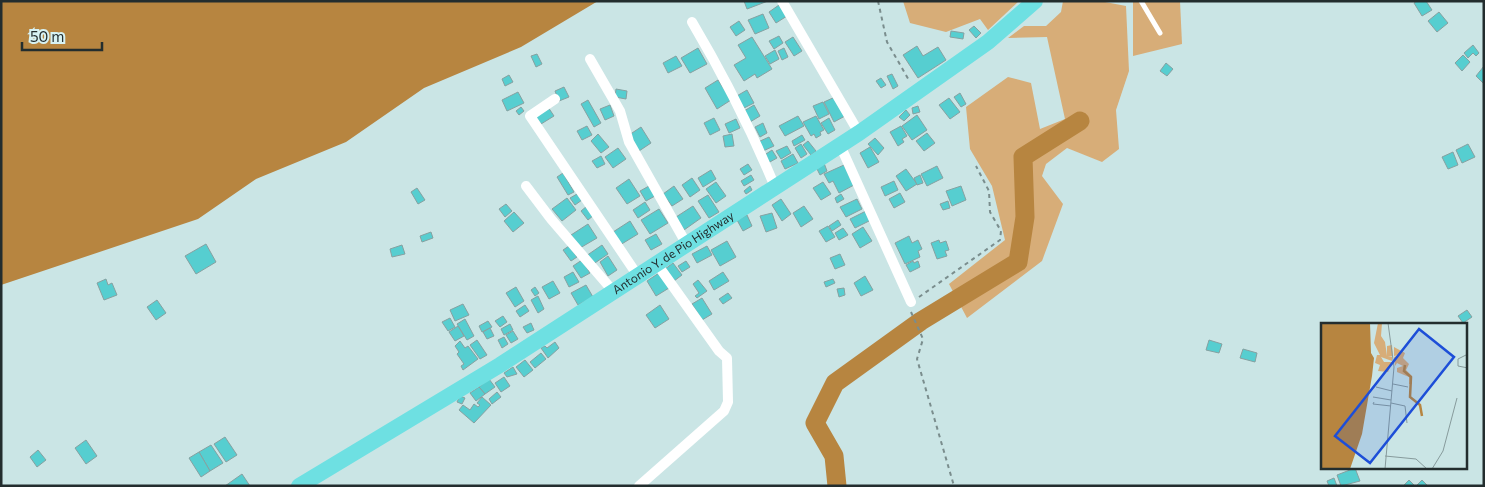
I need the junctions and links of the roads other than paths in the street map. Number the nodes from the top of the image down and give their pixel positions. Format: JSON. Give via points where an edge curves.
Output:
{"nodes":[{"id":1,"x":782,"y":1,"type":"edge"},
{"id":2,"x":1035,"y":1,"type":"edge"},
{"id":3,"x":1141,"y":1,"type":"edge"},
{"id":4,"x":692,"y":22,"type":"dead end"},
{"id":5,"x":1160,"y":33,"type":"dead end"},
{"id":6,"x":590,"y":59,"type":"dead end"},
{"id":7,"x":555,"y":99,"type":"dead end"},
{"id":8,"x":859,"y":133,"type":"junction"},
{"id":9,"x":840,"y":144,"type":"junction"},
{"id":10,"x":526,"y":186,"type":"dead end"},
{"id":11,"x":775,"y":187,"type":"junction"},
{"id":12,"x":686,"y":244,"type":"junction"},
{"id":13,"x":657,"y":264,"type":"junction"},
{"id":14,"x":638,"y":276,"type":"junction"},
{"id":15,"x":613,"y":291,"type":"junction"},
{"id":16,"x":911,"y":306,"type":"road end"},
{"id":17,"x":299,"y":486,"type":"edge"},
{"id":18,"x":639,"y":486,"type":"edge"}],
"edges":[{"from":1,"to":8,"type":"street"},
{"from":2,"to":8,"type":"highway","name":"Antonio Y. de Pio Highway","via":[[994,37]]},
{"from":3,"to":5,"type":"lane"},
{"from":4,"to":11,"type":"street","via":[[750,128]]},
{"from":6,"to":12,"type":"street","via":[[620,111],[628,142]]},
{"from":7,"to":14,"type":"street","via":[[530,116]]},
{"from":8,"to":9,"type":"highway","name":"Antonio Y. de Pio Highway"},
{"from":9,"to":11,"type":"highway","name":"Antonio Y. de Pio Highway"},
{"from":9,"to":16,"type":"street"},
{"from":10,"to":15,"type":"street"},
{"from":11,"to":12,"type":"highway","name":"Antonio Y. de Pio Highway"},
{"from":12,"to":13,"type":"highway","name":"Antonio Y. de Pio Highway"},
{"from":13,"to":14,"type":"highway","name":"Antonio Y. de Pio Highway"},
{"from":13,"to":18,"type":"street","via":[[727,358],[728,402],[724,411]]},
{"from":14,"to":15,"type":"highway","name":"Antonio Y. de Pio Highway"},
{"from":15,"to":17,"type":"highway","name":"Antonio Y. de Pio Highway","via":[[500,365]]}]}
